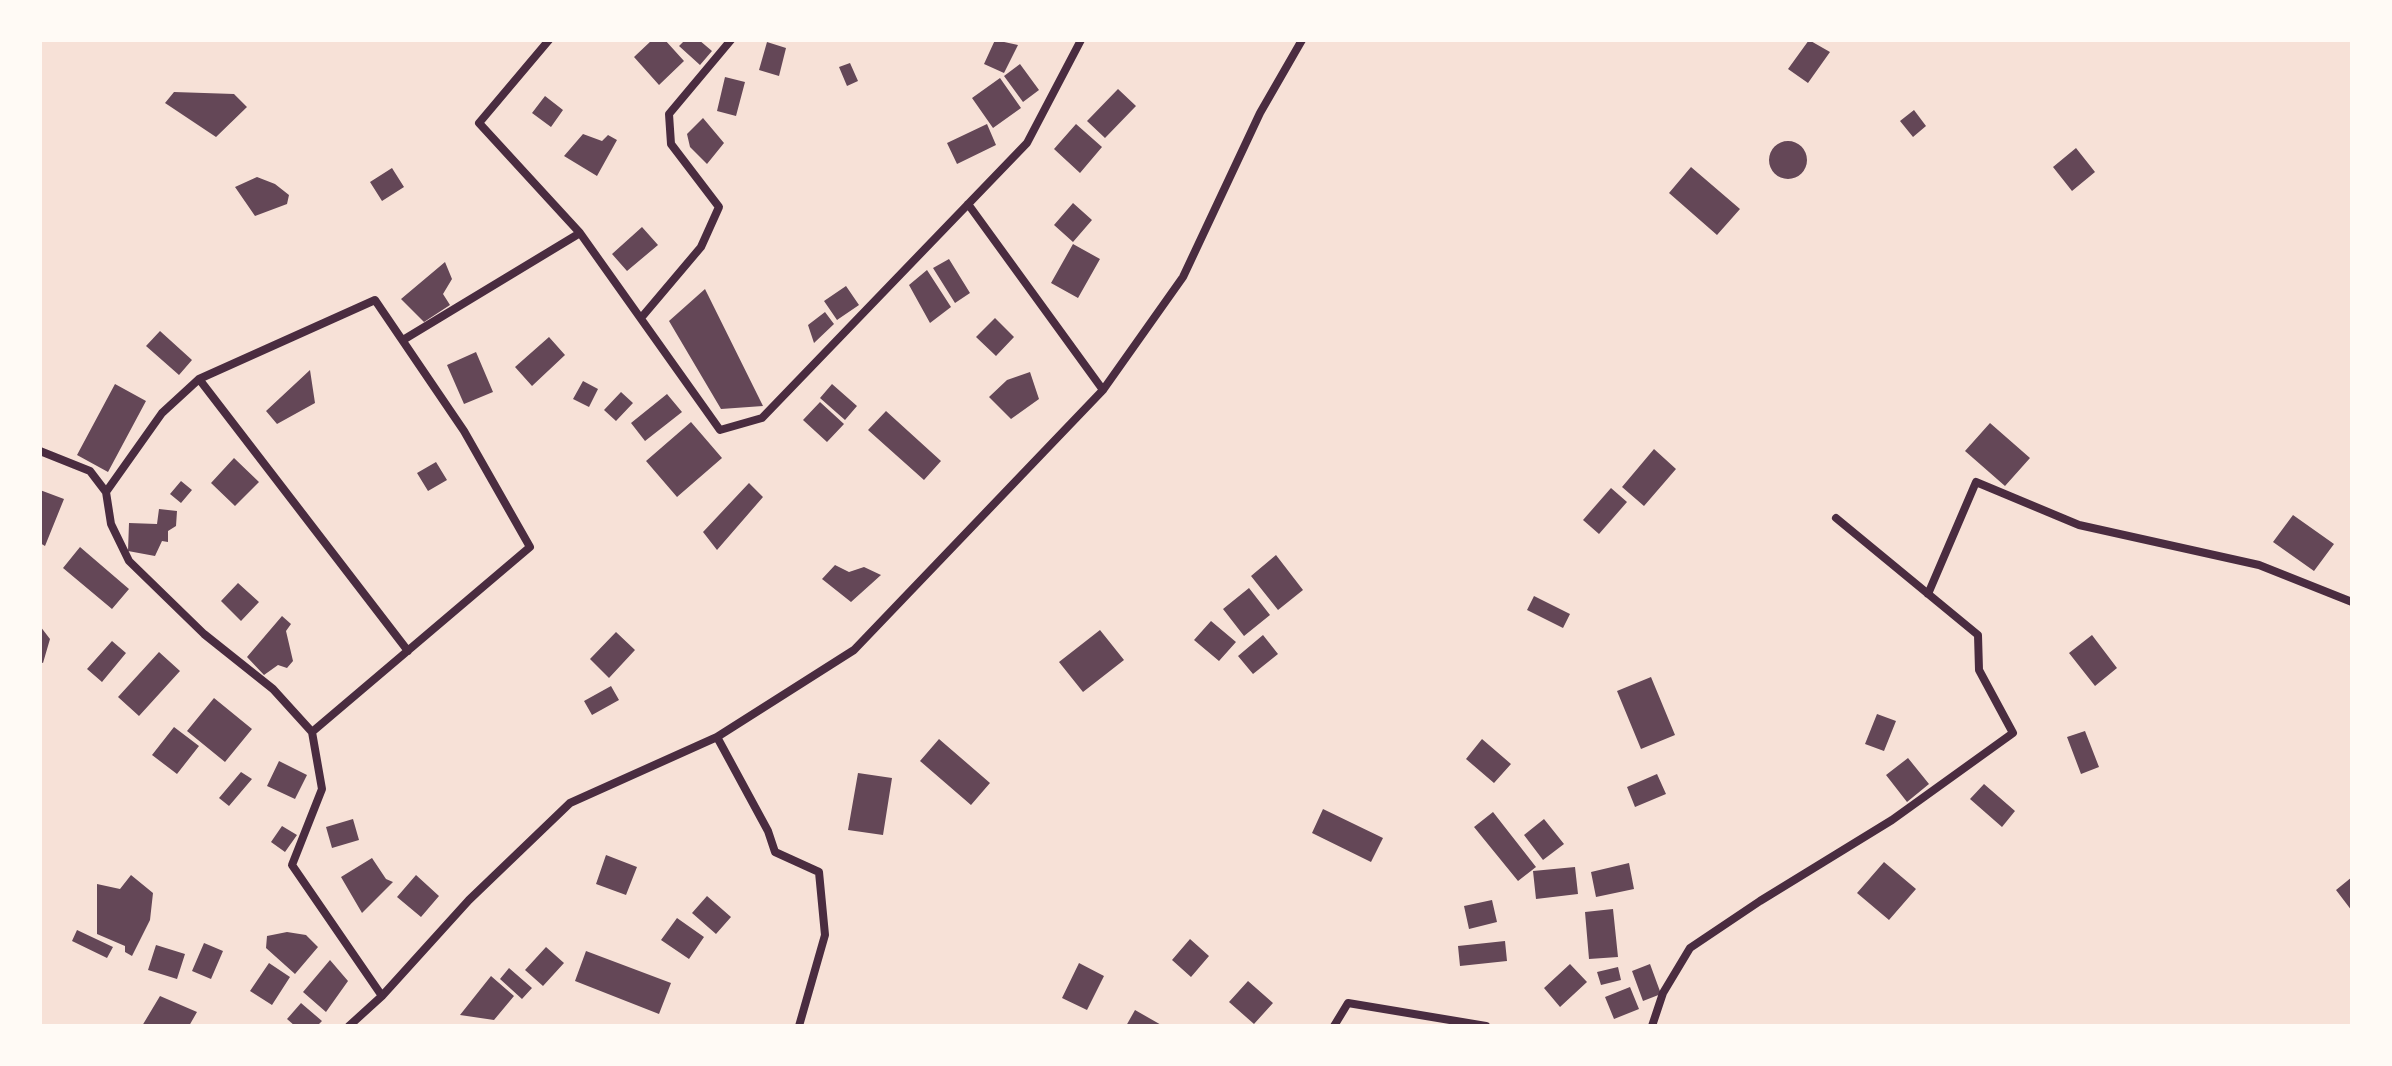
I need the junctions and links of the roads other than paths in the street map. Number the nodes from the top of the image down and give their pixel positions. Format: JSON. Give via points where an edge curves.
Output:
{"nodes":[{"id":1,"x":549,"y":40,"type":"edge"},
{"id":2,"x":731,"y":40,"type":"edge"},
{"id":3,"x":1081,"y":40,"type":"edge"},
{"id":4,"x":1302,"y":40,"type":"edge"},
{"id":5,"x":968,"y":204,"type":"junction"},
{"id":6,"x":580,"y":233,"type":"junction"},
{"id":7,"x":641,"y":318,"type":"junction"},
{"id":8,"x":403,"y":340,"type":"junction"},
{"id":9,"x":199,"y":379,"type":"junction"},
{"id":10,"x":1103,"y":390,"type":"junction"},
{"id":11,"x":40,"y":451,"type":"edge"},
{"id":12,"x":106,"y":492,"type":"junction"},
{"id":13,"x":1836,"y":518,"type":"dead end"},
{"id":14,"x":1928,"y":594,"type":"junction"},
{"id":15,"x":2352,"y":602,"type":"edge"},
{"id":16,"x":408,"y":651,"type":"junction"},
{"id":17,"x":312,"y":732,"type":"junction"},
{"id":18,"x":717,"y":737,"type":"junction"},
{"id":19,"x":382,"y":996,"type":"junction"},
{"id":20,"x":349,"y":1026,"type":"edge"},
{"id":21,"x":799,"y":1026,"type":"edge"},
{"id":22,"x":1334,"y":1026,"type":"edge"},
{"id":23,"x":1486,"y":1026,"type":"edge"},
{"id":24,"x":1652,"y":1026,"type":"edge"}],
"edges":[{"from":1,"to":6,"type":"street","via":[[479,123]]},
{"from":2,"to":7,"type":"street","via":[[669,114],[671,144],[719,207],[701,247]]},
{"from":3,"to":5,"type":"street","via":[[1027,143]]},
{"from":4,"to":10,"type":"street","via":[[1260,113],[1183,277]]},
{"from":5,"to":7,"type":"street","via":[[762,418],[720,430]]},
{"from":5,"to":10,"type":"street"},
{"from":6,"to":7,"type":"street"},
{"from":6,"to":8,"type":"street"},
{"from":8,"to":9,"type":"street","via":[[375,300]]},
{"from":8,"to":16,"type":"street","via":[[464,431],[530,547]]},
{"from":9,"to":12,"type":"street","via":[[162,413]]},
{"from":9,"to":16,"type":"street"},
{"from":10,"to":18,"type":"street","via":[[854,650]]},
{"from":11,"to":12,"type":"street","via":[[90,471]]},
{"from":12,"to":17,"type":"street","via":[[111,524],[129,561],[204,634],[273,689]]},
{"from":13,"to":14,"type":"street"},
{"from":14,"to":15,"type":"street","via":[[1976,482],[2079,525],[2259,565]]},
{"from":14,"to":24,"type":"street","via":[[1978,635],[1979,670],[2013,733],[1892,820],[1690,948],[1663,993]]},
{"from":16,"to":17,"type":"street"},
{"from":17,"to":19,"type":"street","via":[[322,789],[292,865]]},
{"from":18,"to":19,"type":"street","via":[[570,803],[469,900]]},
{"from":18,"to":21,"type":"street","via":[[775,852],[819,872],[825,935]]},
{"from":19,"to":20,"type":"street"},
{"from":22,"to":23,"type":"street","via":[[1348,1003]]}]}
